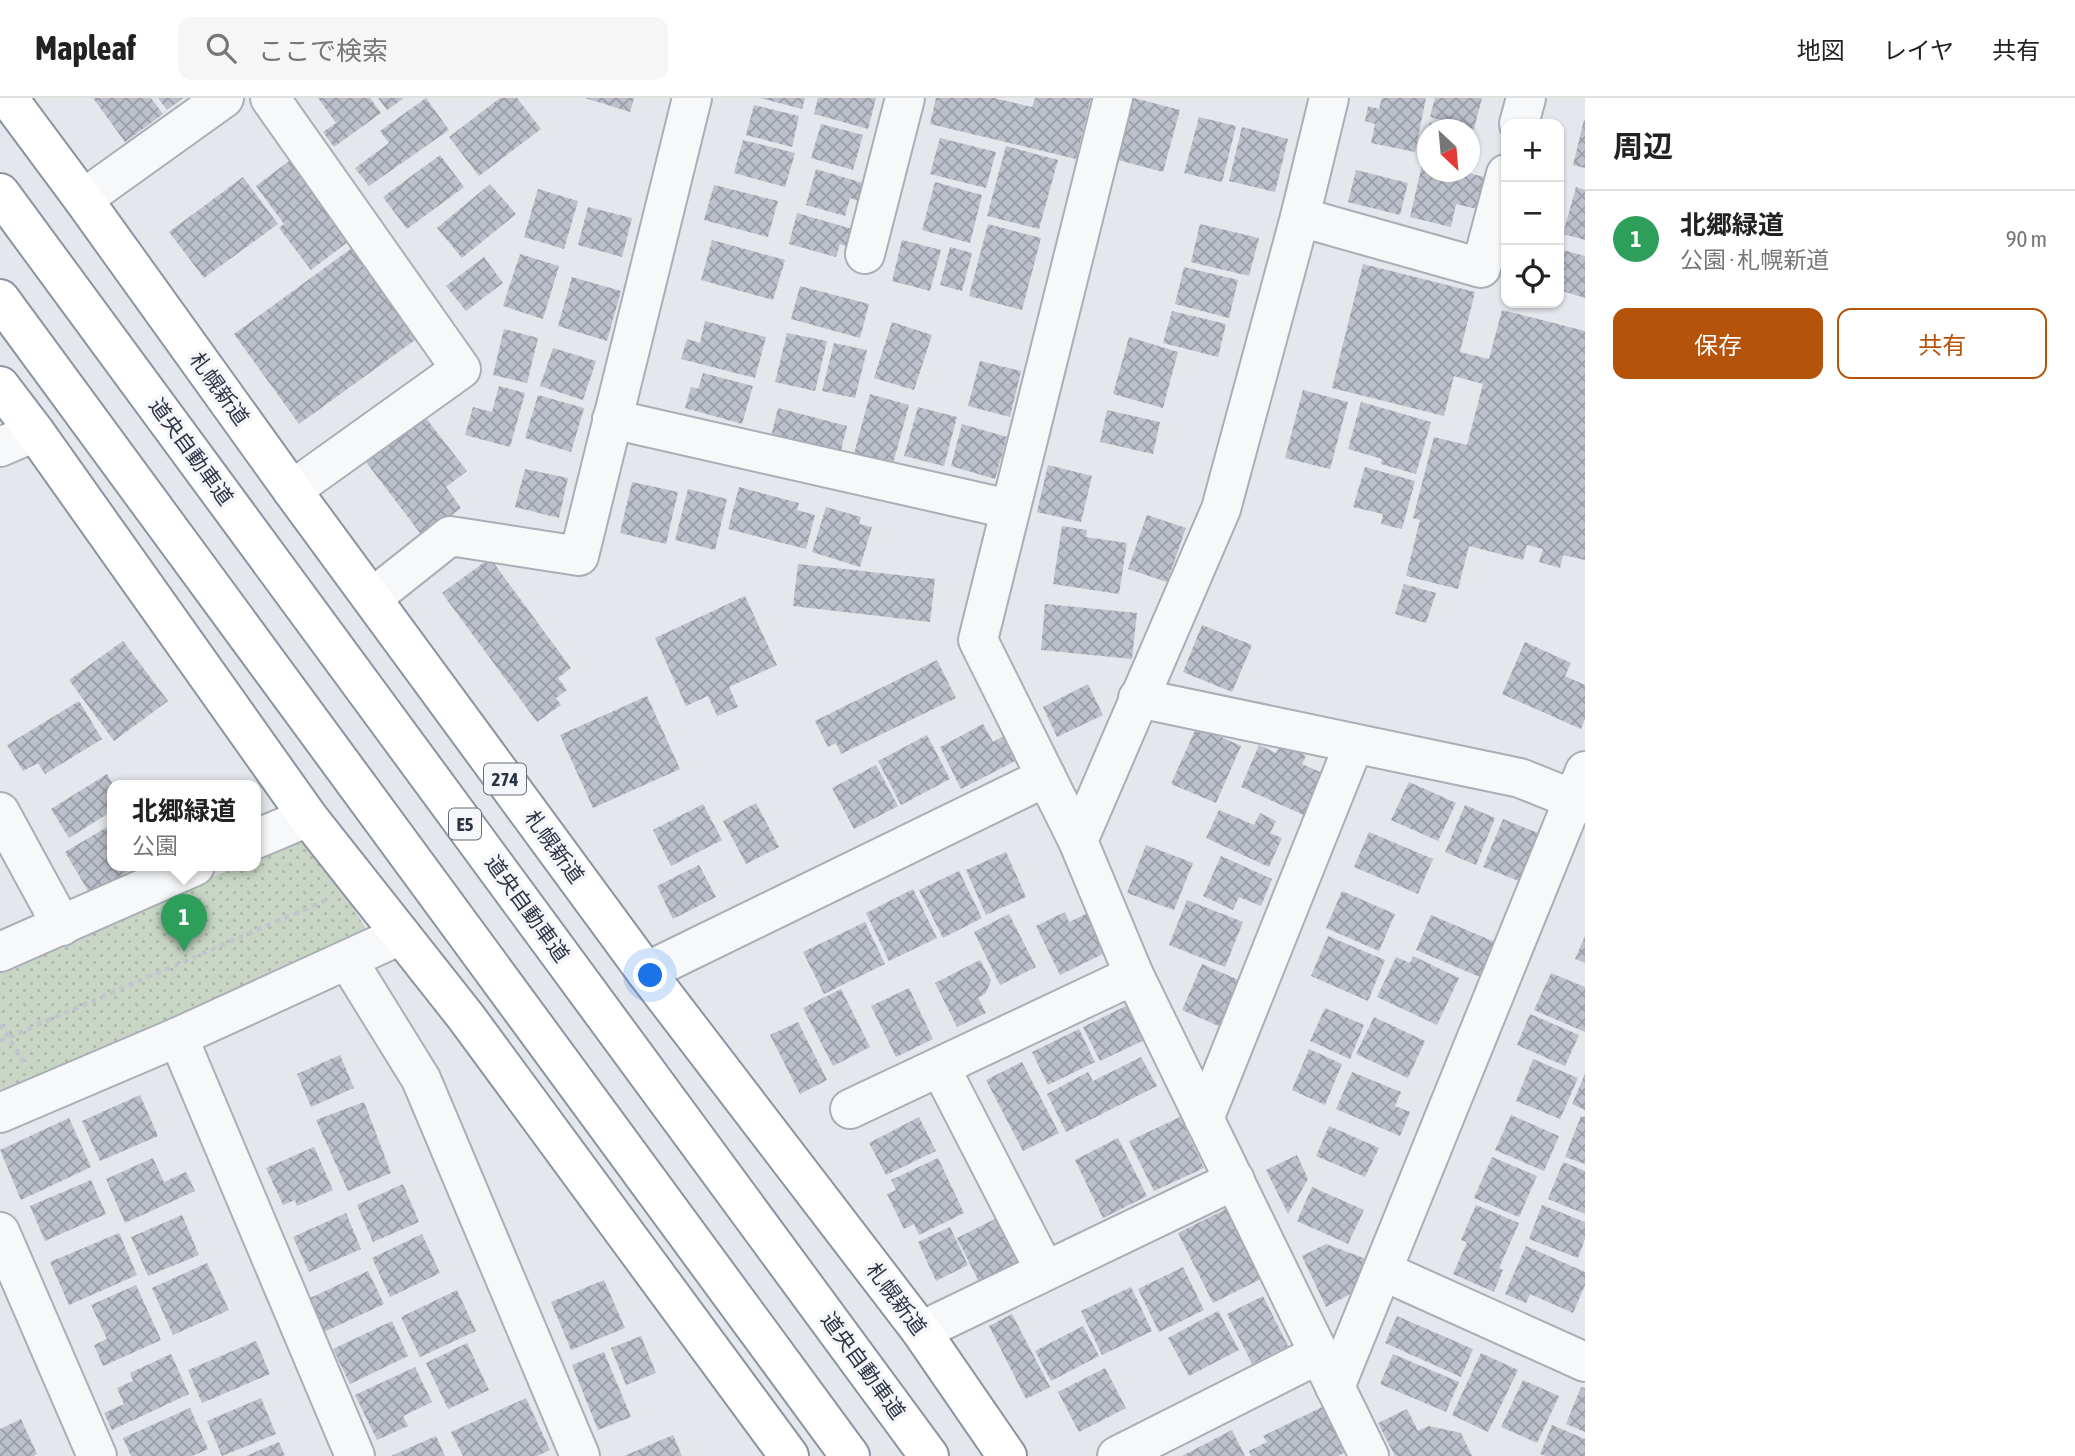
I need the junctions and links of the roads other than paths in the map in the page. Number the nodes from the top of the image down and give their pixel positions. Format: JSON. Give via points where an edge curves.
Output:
{"nodes":[{"id":1,"x":8,"y":98,"type":"edge"},
{"id":2,"x":225,"y":98,"type":"edge"},
{"id":3,"x":270,"y":98,"type":"edge"},
{"id":4,"x":692,"y":98,"type":"edge"},
{"id":5,"x":905,"y":98,"type":"edge"},
{"id":6,"x":1113,"y":98,"type":"edge"},
{"id":7,"x":1329,"y":98,"type":"edge"},
{"id":8,"x":1526,"y":98,"type":"edge"},
{"id":9,"x":1521,"y":119,"type":"edge"},
{"id":10,"x":1504,"y":182,"type":"edge"},
{"id":11,"x":0,"y":193,"type":"edge"},
{"id":12,"x":83,"y":200,"type":"junction"},
{"id":13,"x":1300,"y":217,"type":"junction"},
{"id":14,"x":865,"y":254,"type":"dead end"},
{"id":15,"x":0,"y":299,"type":"edge"},
{"id":16,"x":0,"y":386,"type":"edge"},
{"id":17,"x":612,"y":419,"type":"junction"},
{"id":18,"x":35,"y":432,"type":"junction"},
{"id":19,"x":0,"y":447,"type":"edge"},
{"id":20,"x":292,"y":490,"type":"junction"},
{"id":21,"x":1009,"y":509,"type":"junction"},
{"id":22,"x":372,"y":597,"type":"junction"},
{"id":23,"x":1138,"y":698,"type":"junction"},
{"id":24,"x":1354,"y":744,"type":"junction"},
{"id":25,"x":1046,"y":777,"type":"junction"},
{"id":26,"x":1581,"y":792,"type":"edge"},
{"id":27,"x":0,"y":812,"type":"edge"},
{"id":28,"x":308,"y":817,"type":"junction"},
{"id":29,"x":261,"y":837,"type":"edge"},
{"id":30,"x":1078,"y":841,"type":"junction"},
{"id":31,"x":184,"y":871,"type":"edge"},
{"id":32,"x":62,"y":926,"type":"junction"},
{"id":33,"x":401,"y":935,"type":"junction"},
{"id":34,"x":0,"y":952,"type":"edge"},
{"id":35,"x":348,"y":961,"type":"junction"},
{"id":36,"x":646,"y":972,"type":"junction"},
{"id":37,"x":1134,"y":975,"type":"junction"},
{"id":38,"x":178,"y":1037,"type":"junction"},
{"id":39,"x":940,"y":1068,"type":"junction"},
{"id":40,"x":850,"y":1109,"type":"dead end"},
{"id":41,"x":0,"y":1113,"type":"edge"},
{"id":42,"x":1203,"y":1118,"type":"junction"},
{"id":43,"x":1235,"y":1180,"type":"junction"},
{"id":44,"x":0,"y":1232,"type":"edge"},
{"id":45,"x":1045,"y":1271,"type":"junction"},
{"id":46,"x":1383,"y":1271,"type":"junction"},
{"id":47,"x":921,"y":1331,"type":"junction"},
{"id":48,"x":1585,"y":1362,"type":"edge"},
{"id":49,"x":1327,"y":1371,"type":"junction"},
{"id":50,"x":97,"y":1456,"type":"edge"},
{"id":51,"x":355,"y":1456,"type":"edge"},
{"id":52,"x":580,"y":1456,"type":"edge"},
{"id":53,"x":789,"y":1456,"type":"edge"},
{"id":54,"x":850,"y":1456,"type":"edge"},
{"id":55,"x":929,"y":1456,"type":"edge"},
{"id":56,"x":1007,"y":1456,"type":"edge"},
{"id":57,"x":1117,"y":1456,"type":"edge"},
{"id":58,"x":1369,"y":1456,"type":"edge"}],
"edges":[{"from":1,"to":12,"type":"highway","name":"札幌新道","number":"274"},
{"from":2,"to":12,"type":"street"},
{"from":3,"to":20,"type":"street","via":[[461,369]]},
{"from":4,"to":17,"type":"street"},
{"from":5,"to":14,"type":"street"},
{"from":6,"to":21,"type":"street"},
{"from":7,"to":13,"type":"street"},
{"from":8,"to":9,"type":"street"},
{"from":10,"to":13,"type":"street","via":[[1482,268]]},
{"from":11,"to":55,"type":"highway","name":"道央自動車道","number":"E5"},
{"from":12,"to":20,"type":"highway","name":"札幌新道","number":"274"},
{"from":13,"to":23,"type":"street","via":[[1222,509]]},
{"from":15,"to":54,"type":"highway"},
{"from":16,"to":18,"type":"highway"},
{"from":17,"to":21,"type":"street"},
{"from":17,"to":22,"type":"street","via":[[579,556],[450,536]]},
{"from":18,"to":19,"type":"street"},
{"from":18,"to":28,"type":"highway"},
{"from":20,"to":22,"type":"highway","name":"札幌新道","number":"274"},
{"from":21,"to":25,"type":"street","via":[[978,640]]},
{"from":22,"to":36,"type":"highway","name":"札幌新道","number":"274"},
{"from":23,"to":24,"type":"street"},
{"from":23,"to":30,"type":"street"},
{"from":24,"to":26,"type":"street"},
{"from":24,"to":42,"type":"street"},
{"from":25,"to":30,"type":"street"},
{"from":25,"to":36,"type":"street"},
{"from":26,"to":46,"type":"street"},
{"from":27,"to":32,"type":"street"},
{"from":28,"to":29,"type":"street"},
{"from":28,"to":33,"type":"highway"},
{"from":30,"to":37,"type":"street"},
{"from":31,"to":32,"type":"street"},
{"from":32,"to":34,"type":"street"},
{"from":33,"to":35,"type":"street"},
{"from":33,"to":53,"type":"highway"},
{"from":35,"to":38,"type":"street"},
{"from":35,"to":52,"type":"street","via":[[421,1079]]},
{"from":36,"to":47,"type":"highway","name":"札幌新道","number":"274"},
{"from":37,"to":39,"type":"street"},
{"from":37,"to":42,"type":"street"},
{"from":38,"to":41,"type":"street"},
{"from":38,"to":51,"type":"street"},
{"from":39,"to":40,"type":"street"},
{"from":39,"to":45,"type":"street"},
{"from":42,"to":43,"type":"street"},
{"from":43,"to":45,"type":"street"},
{"from":43,"to":49,"type":"street"},
{"from":44,"to":50,"type":"street"},
{"from":45,"to":47,"type":"street"},
{"from":46,"to":48,"type":"street"},
{"from":46,"to":49,"type":"street"},
{"from":47,"to":56,"type":"highway","name":"札幌新道","number":"274"},
{"from":49,"to":57,"type":"street"},
{"from":49,"to":58,"type":"street"}]}
